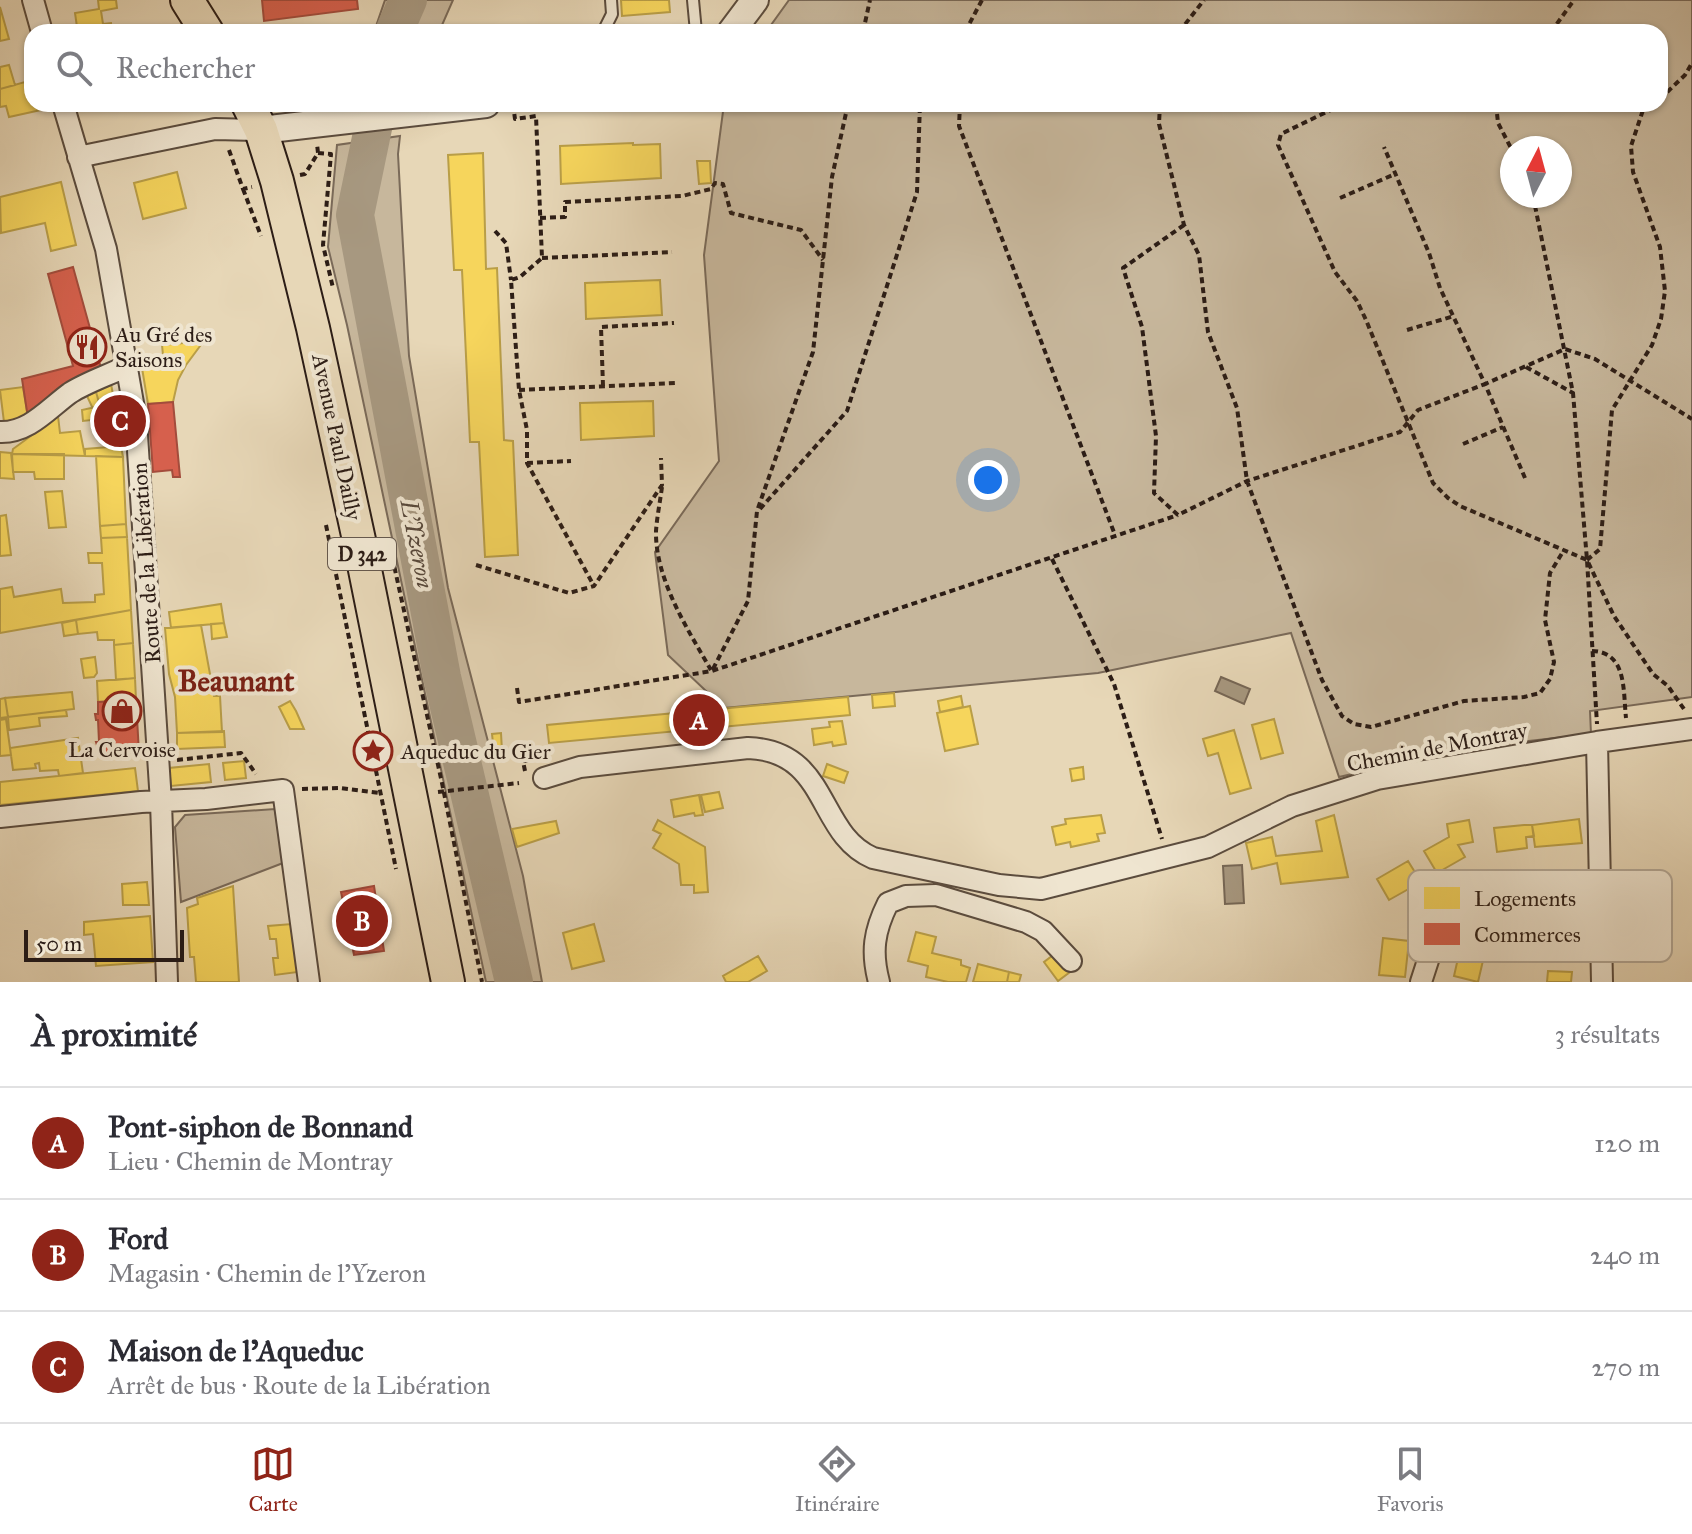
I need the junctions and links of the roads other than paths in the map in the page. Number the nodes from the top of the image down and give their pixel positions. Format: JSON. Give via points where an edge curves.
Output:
{"nodes":[{"id":1,"x":33,"y":0,"type":"edge"},
{"id":2,"x":187,"y":0,"type":"edge"},
{"id":3,"x":611,"y":0,"type":"edge"},
{"id":4,"x":693,"y":0,"type":"edge"},
{"id":5,"x":755,"y":0,"type":"edge"},
{"id":6,"x":40,"y":24,"type":"edge"},
{"id":7,"x":202,"y":24,"type":"edge"},
{"id":8,"x":607,"y":24,"type":"edge"},
{"id":9,"x":695,"y":24,"type":"edge"},
{"id":10,"x":737,"y":24,"type":"edge"},
{"id":11,"x":65,"y":112,"type":"edge"},
{"id":12,"x":411,"y":112,"type":"edge"},
{"id":13,"x":255,"y":117,"type":"edge"},
{"id":14,"x":78,"y":157,"type":"junction"},
{"id":15,"x":127,"y":366,"type":"junction"},
{"id":16,"x":0,"y":432,"type":"edge"},
{"id":17,"x":1692,"y":729,"type":"edge"},
{"id":18,"x":1597,"y":742,"type":"junction"},
{"id":19,"x":544,"y":778,"type":"dead end"},
{"id":20,"x":161,"y":802,"type":"junction"},
{"id":21,"x":0,"y":817,"type":"edge"},
{"id":22,"x":1600,"y":870,"type":"edge"},
{"id":23,"x":1071,"y":961,"type":"dead end"},
{"id":24,"x":1427,"y":962,"type":"edge"},
{"id":25,"x":1602,"y":962,"type":"edge"},
{"id":26,"x":167,"y":982,"type":"edge"},
{"id":27,"x":309,"y":982,"type":"edge"},
{"id":28,"x":448,"y":982,"type":"edge"},
{"id":29,"x":879,"y":982,"type":"edge"},
{"id":30,"x":1421,"y":982,"type":"edge"},
{"id":31,"x":1602,"y":982,"type":"edge"}],
"edges":[{"from":1,"to":6,"type":"street"},
{"from":2,"to":7,"type":"main road"},
{"from":3,"to":8,"type":"lane"},
{"from":4,"to":9,"type":"lane"},
{"from":5,"to":10,"type":"street"},
{"from":11,"to":14,"type":"street","name":"Route de la Libération"},
{"from":12,"to":13,"type":"street","via":[[332,123]]},
{"from":13,"to":14,"type":"street"},
{"from":13,"to":28,"type":"main road","name":"Avenue Paul Dailly","number":"D 342","via":[[292,239],[342,458]]},
{"from":14,"to":15,"type":"street","name":"Route de la Libération","via":[[106,249]]},
{"from":15,"to":16,"type":"street","via":[[72,392],[31,424]]},
{"from":15,"to":20,"type":"street","name":"Route de la Libération","via":[[138,446]]},
{"from":17,"to":18,"type":"street","name":"Chemin de Montray"},
{"from":18,"to":19,"type":"street","name":"Chemin de Montray","via":[[1377,779],[1292,806],[1208,847],[1041,889],[999,885],[858,851],[794,761],[764,749],[580,767]]},
{"from":18,"to":22,"type":"street"},
{"from":20,"to":21,"type":"street"},
{"from":20,"to":26,"type":"street","name":"Route de la Libération"},
{"from":20,"to":27,"type":"street","via":[[283,790]]},
{"from":23,"to":29,"type":"street","via":[[1043,931],[1026,922],[936,895],[906,896],[888,903],[879,920],[872,957]]},
{"from":24,"to":30,"type":"street"},
{"from":25,"to":31,"type":"street"}]}
